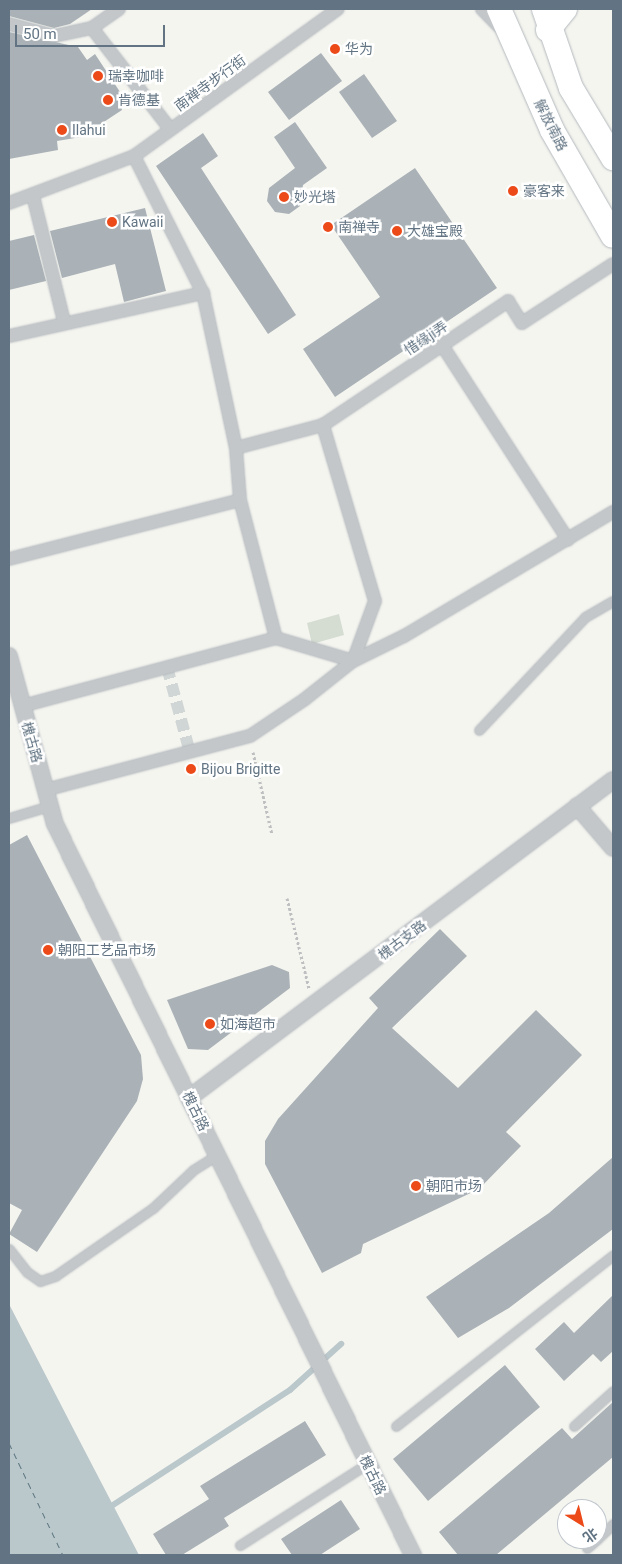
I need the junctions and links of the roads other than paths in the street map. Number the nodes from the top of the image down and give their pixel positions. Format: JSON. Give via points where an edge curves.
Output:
{"nodes":[{"id":1,"x":119,"y":9,"type":"edge"},
{"id":2,"x":338,"y":9,"type":"edge"},
{"id":3,"x":480,"y":9,"type":"edge"},
{"id":4,"x":499,"y":9,"type":"edge"},
{"id":5,"x":565,"y":9,"type":"edge"},
{"id":6,"x":546,"y":20,"type":"edge"},
{"id":7,"x":9,"y":24,"type":"edge"},
{"id":8,"x":92,"y":28,"type":"junction"},
{"id":9,"x":514,"y":44,"type":"junction"},
{"id":10,"x":170,"y":129,"type":"junction"},
{"id":11,"x":134,"y":156,"type":"junction"},
{"id":12,"x":613,"y":158,"type":"edge"},
{"id":13,"x":33,"y":196,"type":"junction"},
{"id":14,"x":9,"y":203,"type":"edge"},
{"id":15,"x":613,"y":236,"type":"edge"},
{"id":16,"x":613,"y":264,"type":"edge"},
{"id":17,"x":203,"y":293,"type":"junction"},
{"id":18,"x":64,"y":321,"type":"junction"},
{"id":19,"x":9,"y":336,"type":"edge"},
{"id":20,"x":442,"y":345,"type":"junction"},
{"id":21,"x":323,"y":426,"type":"junction"},
{"id":22,"x":236,"y":448,"type":"junction"},
{"id":23,"x":240,"y":500,"type":"junction"},
{"id":24,"x":613,"y":512,"type":"edge"},
{"id":25,"x":568,"y":540,"type":"junction"},
{"id":26,"x":9,"y":559,"type":"edge"},
{"id":27,"x":613,"y":601,"type":"edge"},
{"id":28,"x":276,"y":638,"type":"junction"},
{"id":29,"x":9,"y":656,"type":"edge"},
{"id":30,"x":353,"y":661,"type":"junction"},
{"id":31,"x":22,"y":706,"type":"junction"},
{"id":32,"x":479,"y":730,"type":"dead end"},
{"id":33,"x":613,"y":780,"type":"edge"},
{"id":34,"x":47,"y":798,"type":"junction"},
{"id":35,"x":577,"y":806,"type":"junction"},
{"id":36,"x":9,"y":818,"type":"edge"},
{"id":37,"x":613,"y":848,"type":"edge"},
{"id":38,"x":189,"y":1098,"type":"junction"},
{"id":39,"x":217,"y":1155,"type":"junction"},
{"id":40,"x":9,"y":1249,"type":"edge"},
{"id":41,"x":613,"y":1254,"type":"edge"},
{"id":42,"x":613,"y":1390,"type":"edge"},
{"id":43,"x":396,"y":1426,"type":"dead end"},
{"id":44,"x":574,"y":1426,"type":"dead end"},
{"id":45,"x":368,"y":1463,"type":"junction"},
{"id":46,"x":240,"y":1545,"type":"dead end"},
{"id":47,"x":412,"y":1555,"type":"edge"}],
"edges":[{"from":1,"to":8,"type":"street"},
{"from":2,"to":10,"type":"street","name":"南禅寺步行街"},
{"from":3,"to":9,"type":"lane"},
{"from":4,"to":9,"type":"main road","name":"解放南路"},
{"from":5,"to":6,"type":"main road"},
{"from":6,"to":12,"type":"main road","via":[[571,88]]},
{"from":7,"to":8,"type":"street","via":[[54,36]]},
{"from":8,"to":10,"type":"street"},
{"from":9,"to":15,"type":"main road","name":"解放南路","via":[[552,130]]},
{"from":10,"to":11,"type":"street","name":"南禅寺步行街"},
{"from":11,"to":13,"type":"street","name":"南禅寺步行街"},
{"from":11,"to":17,"type":"street"},
{"from":13,"to":14,"type":"street","name":"南禅寺步行街"},
{"from":13,"to":18,"type":"street"},
{"from":16,"to":20,"type":"street","name":"惜缘ji弄","via":[[522,323],[508,302]]},
{"from":17,"to":18,"type":"street"},
{"from":17,"to":22,"type":"street"},
{"from":18,"to":19,"type":"street"},
{"from":20,"to":21,"type":"street","name":"惜缘ji弄"},
{"from":20,"to":25,"type":"street"},
{"from":21,"to":22,"type":"street","name":"惜缘ji弄"},
{"from":21,"to":30,"type":"street","via":[[375,600]]},
{"from":22,"to":23,"type":"street"},
{"from":23,"to":26,"type":"street"},
{"from":23,"to":28,"type":"street"},
{"from":24,"to":25,"type":"street"},
{"from":25,"to":30,"type":"street","via":[[404,636]]},
{"from":27,"to":32,"type":"lane","via":[[585,616]]},
{"from":28,"to":30,"type":"street"},
{"from":28,"to":31,"type":"street"},
{"from":29,"to":31,"type":"street","name":"槐古路"},
{"from":30,"to":34,"type":"street","via":[[250,736]]},
{"from":31,"to":34,"type":"street","name":"槐古路"},
{"from":33,"to":35,"type":"street","name":"槐古支路"},
{"from":34,"to":36,"type":"lane"},
{"from":34,"to":38,"type":"street","name":"槐古路"},
{"from":35,"to":37,"type":"street"},
{"from":35,"to":38,"type":"street","name":"槐古支路"},
{"from":38,"to":39,"type":"street","name":"槐古路"},
{"from":39,"to":40,"type":"lane","via":[[192,1170],[153,1208],[56,1276],[40,1281],[27,1272]]},
{"from":39,"to":45,"type":"street","name":"槐古路"},
{"from":41,"to":43,"type":"lane"},
{"from":42,"to":44,"type":"lane"},
{"from":45,"to":46,"type":"lane"},
{"from":45,"to":47,"type":"street","name":"槐古路"}]}
